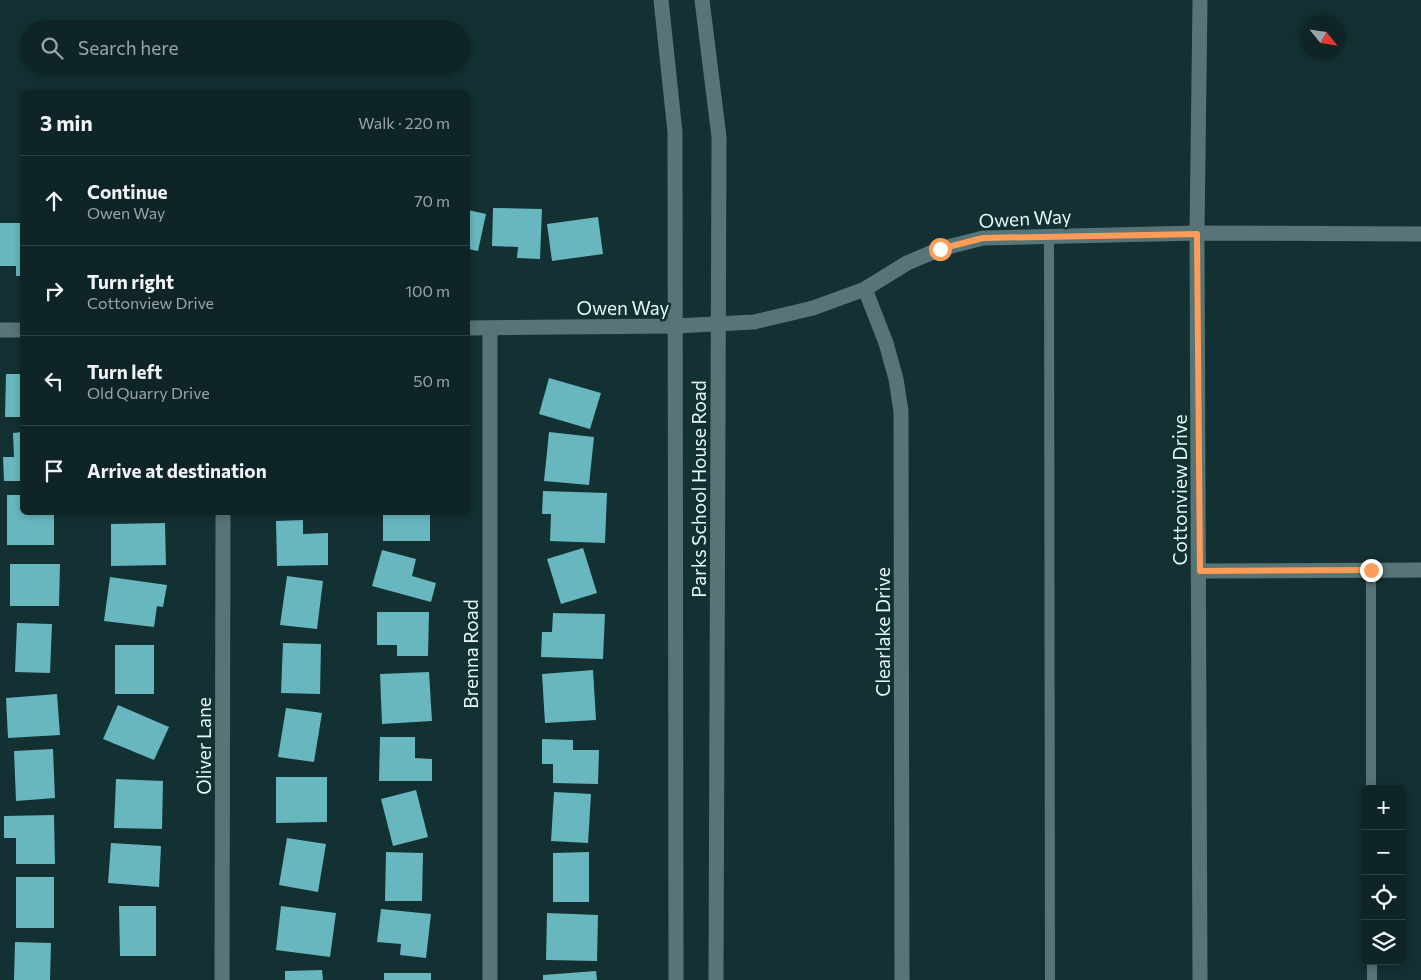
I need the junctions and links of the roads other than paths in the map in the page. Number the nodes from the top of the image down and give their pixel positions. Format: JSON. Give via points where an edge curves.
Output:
{"nodes":[{"id":1,"x":661,"y":0,"type":"edge"},
{"id":2,"x":702,"y":0,"type":"edge"},
{"id":3,"x":1200,"y":0,"type":"edge"},
{"id":4,"x":1197,"y":234,"type":"junction"},
{"id":5,"x":1421,"y":234,"type":"edge"},
{"id":6,"x":1049,"y":235,"type":"junction"},
{"id":7,"x":865,"y":289,"type":"junction"},
{"id":8,"x":718,"y":324,"type":"junction"},
{"id":9,"x":675,"y":326,"type":"junction"},
{"id":10,"x":470,"y":328,"type":"edge"},
{"id":11,"x":490,"y":328,"type":"junction"},
{"id":12,"x":0,"y":330,"type":"edge"},
{"id":13,"x":20,"y":330,"type":"edge"},
{"id":14,"x":223,"y":515,"type":"edge"},
{"id":15,"x":1371,"y":570,"type":"junction"},
{"id":16,"x":1421,"y":570,"type":"edge"},
{"id":17,"x":1200,"y":571,"type":"junction"},
{"id":18,"x":1371,"y":785,"type":"edge"},
{"id":19,"x":1372,"y":965,"type":"edge"},
{"id":20,"x":222,"y":980,"type":"edge"},
{"id":21,"x":490,"y":980,"type":"edge"},
{"id":22,"x":676,"y":980,"type":"edge"},
{"id":23,"x":716,"y":980,"type":"edge"},
{"id":24,"x":902,"y":980,"type":"edge"},
{"id":25,"x":1050,"y":980,"type":"edge"},
{"id":26,"x":1200,"y":980,"type":"edge"},
{"id":27,"x":1372,"y":980,"type":"edge"}],
"edges":[{"from":1,"to":9,"type":"street","name":"Parks School House Road","via":[[674,132]]},
{"from":2,"to":8,"type":"street","name":"Parks School House Road","via":[[719,137]]},
{"from":3,"to":4,"type":"street","name":"Cottonview Drive"},
{"from":4,"to":5,"type":"street","name":"Owen Way"},
{"from":4,"to":6,"type":"street","name":"Owen Way"},
{"from":4,"to":17,"type":"street","name":"Cottonview Drive"},
{"from":6,"to":7,"type":"street","name":"Owen Way","via":[[983,238],[940,249],[907,263]]},
{"from":6,"to":25,"type":"lane"},
{"from":7,"to":8,"type":"street","name":"Owen Way","via":[[813,308],[754,322]]},
{"from":7,"to":24,"type":"street","name":"Clearlake Drive","via":[[886,343],[901,411]]},
{"from":8,"to":9,"type":"street","name":"Owen Way"},
{"from":8,"to":23,"type":"street","name":"Parks School House Road"},
{"from":9,"to":11,"type":"street","name":"Owen Way"},
{"from":9,"to":22,"type":"street","name":"Parks School House Road"},
{"from":10,"to":11,"type":"street","name":"Owen Way"},
{"from":11,"to":21,"type":"street","name":"Brenna Road"},
{"from":12,"to":13,"type":"street"},
{"from":14,"to":20,"type":"street","name":"Oliver Lane"},
{"from":15,"to":16,"type":"street"},
{"from":15,"to":17,"type":"street"},
{"from":15,"to":18,"type":"lane"},
{"from":17,"to":26,"type":"street","name":"Cottonview Drive"},
{"from":19,"to":27,"type":"lane"}]}
